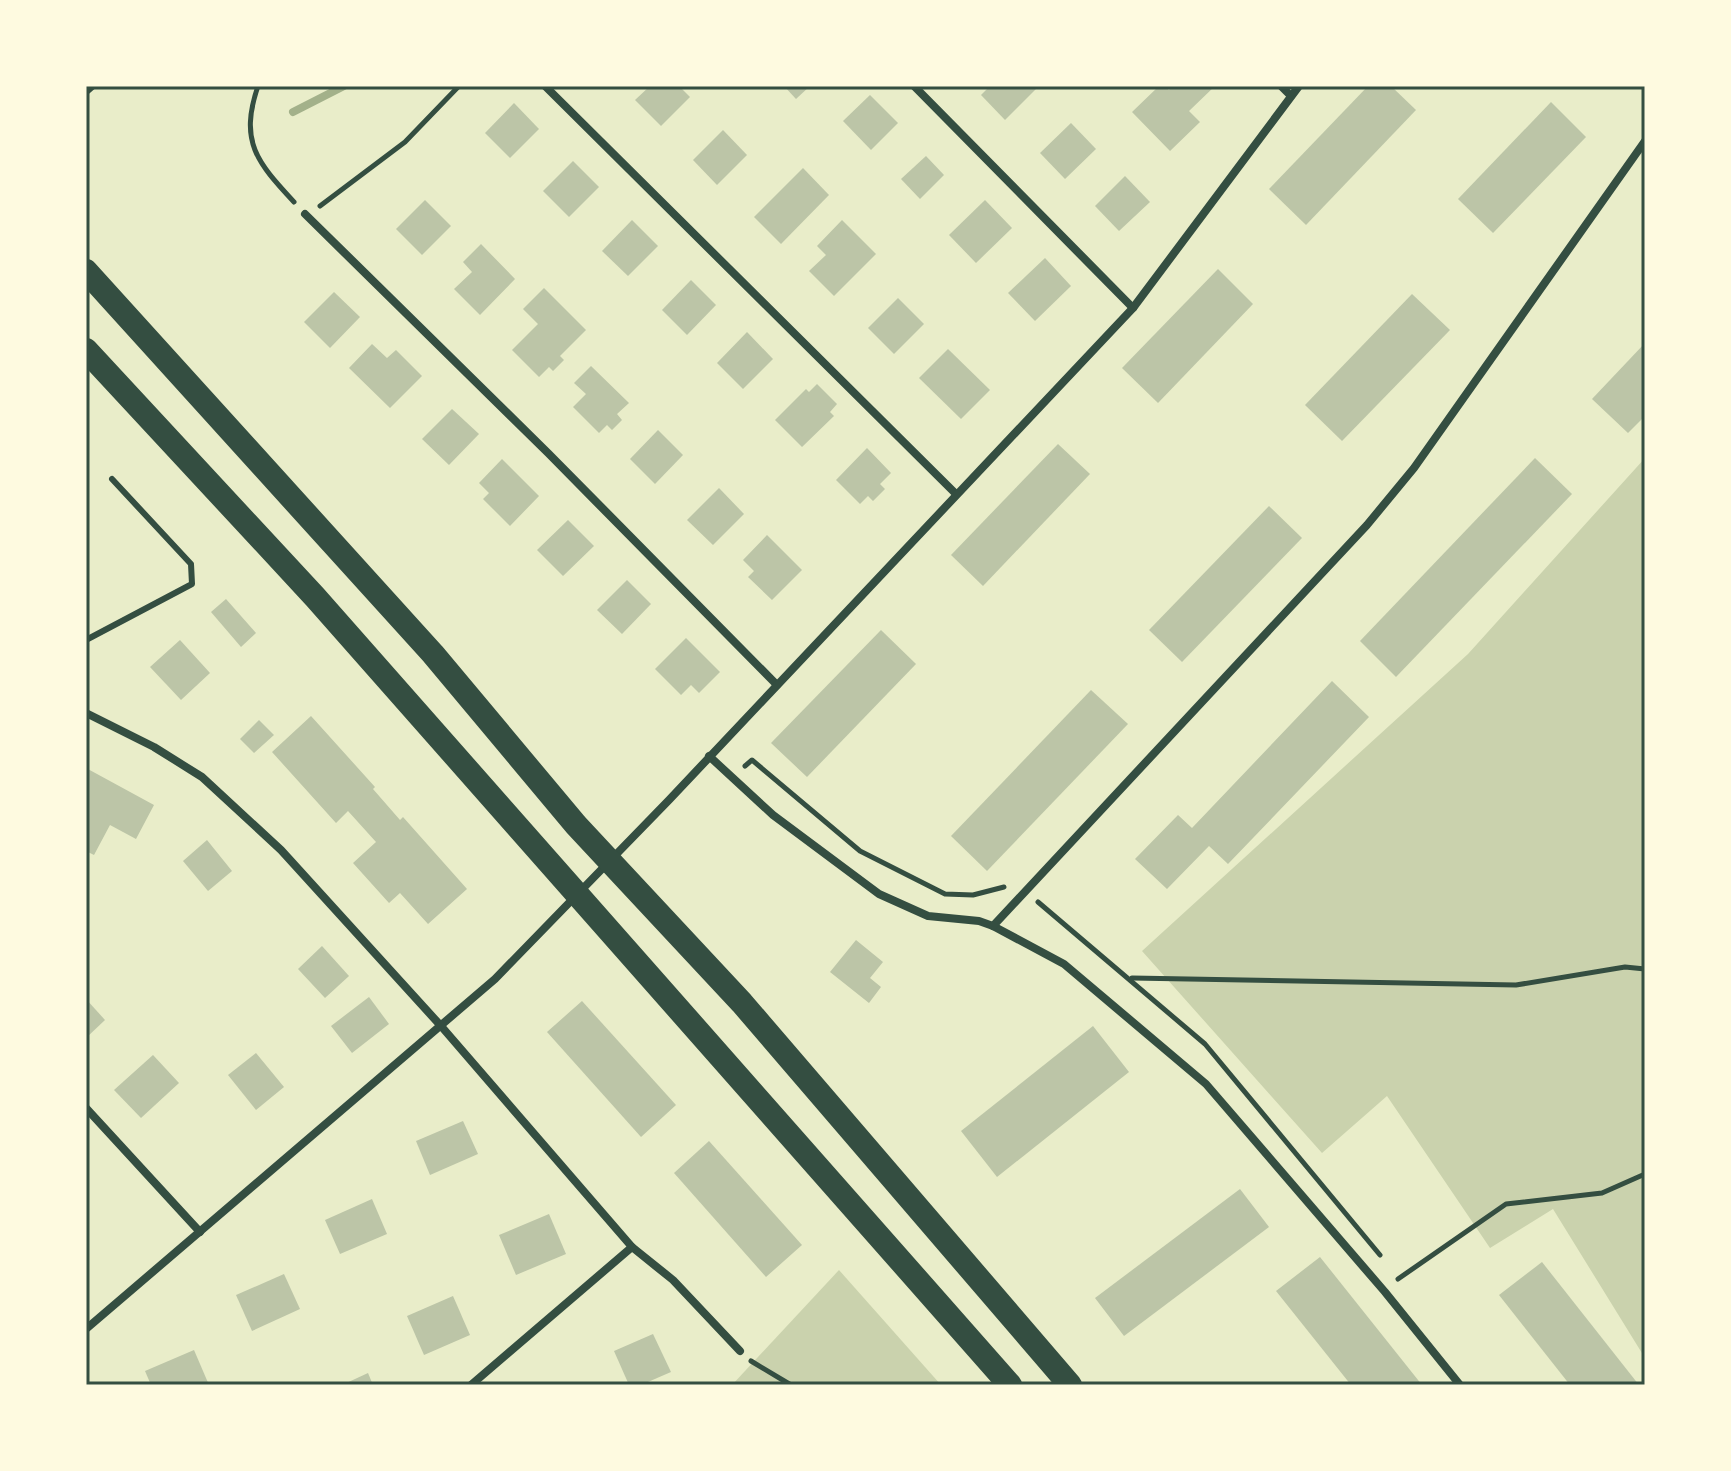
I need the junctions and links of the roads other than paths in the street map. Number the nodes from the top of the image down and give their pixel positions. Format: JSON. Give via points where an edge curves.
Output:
{"nodes":[{"id":1,"x":545,"y":86,"type":"edge"},
{"id":2,"x":914,"y":86,"type":"edge"},
{"id":3,"x":1281,"y":86,"type":"edge"},
{"id":4,"x":1299,"y":86,"type":"edge"},
{"id":5,"x":1291,"y":96,"type":"junction"},
{"id":6,"x":1645,"y":141,"type":"edge"},
{"id":7,"x":305,"y":214,"type":"road end"},
{"id":8,"x":86,"y":271,"type":"edge"},
{"id":9,"x":1133,"y":308,"type":"junction"},
{"id":10,"x":86,"y":350,"type":"edge"},
{"id":11,"x":112,"y":479,"type":"dead end"},
{"id":12,"x":956,"y":494,"type":"junction"},
{"id":13,"x":86,"y":640,"type":"edge"},
{"id":14,"x":777,"y":685,"type":"junction"},
{"id":15,"x":86,"y":713,"type":"edge"},
{"id":16,"x":709,"y":756,"type":"junction"},
{"id":17,"x":993,"y":926,"type":"junction"},
{"id":18,"x":441,"y":1026,"type":"junction"},
{"id":19,"x":86,"y":1108,"type":"edge"},
{"id":20,"x":200,"y":1232,"type":"junction"},
{"id":21,"x":632,"y":1247,"type":"junction"},
{"id":22,"x":86,"y":1329,"type":"edge"},
{"id":23,"x":740,"y":1351,"type":"road end"},
{"id":24,"x":471,"y":1385,"type":"edge"},
{"id":25,"x":1010,"y":1385,"type":"edge"},
{"id":26,"x":1070,"y":1385,"type":"edge"},
{"id":27,"x":1460,"y":1385,"type":"edge"}],
"edges":[{"from":1,"to":12,"type":"street"},
{"from":2,"to":9,"type":"street"},
{"from":3,"to":5,"type":"street"},
{"from":4,"to":5,"type":"street"},
{"from":5,"to":9,"type":"street"},
{"from":6,"to":17,"type":"street","via":[[1414,468],[1367,525]]},
{"from":7,"to":14,"type":"street"},
{"from":8,"to":26,"type":"highway","via":[[433,654],[576,825],[742,1003]]},
{"from":9,"to":12,"type":"street"},
{"from":10,"to":25,"type":"highway","via":[[326,609]]},
{"from":11,"to":13,"type":"lane","via":[[191,564],[192,584]]},
{"from":12,"to":14,"type":"street"},
{"from":14,"to":16,"type":"street"},
{"from":15,"to":18,"type":"street","via":[[202,777],[281,850]]},
{"from":16,"to":17,"type":"street","via":[[783,823],[879,894],[928,916]]},
{"from":16,"to":18,"type":"street","via":[[495,979]]},
{"from":17,"to":27,"type":"street","via":[[1064,964],[1206,1084]]},
{"from":18,"to":20,"type":"street"},
{"from":18,"to":21,"type":"street"},
{"from":19,"to":20,"type":"street"},
{"from":20,"to":22,"type":"street"},
{"from":21,"to":23,"type":"street","via":[[673,1280]]},
{"from":21,"to":24,"type":"street"}]}
